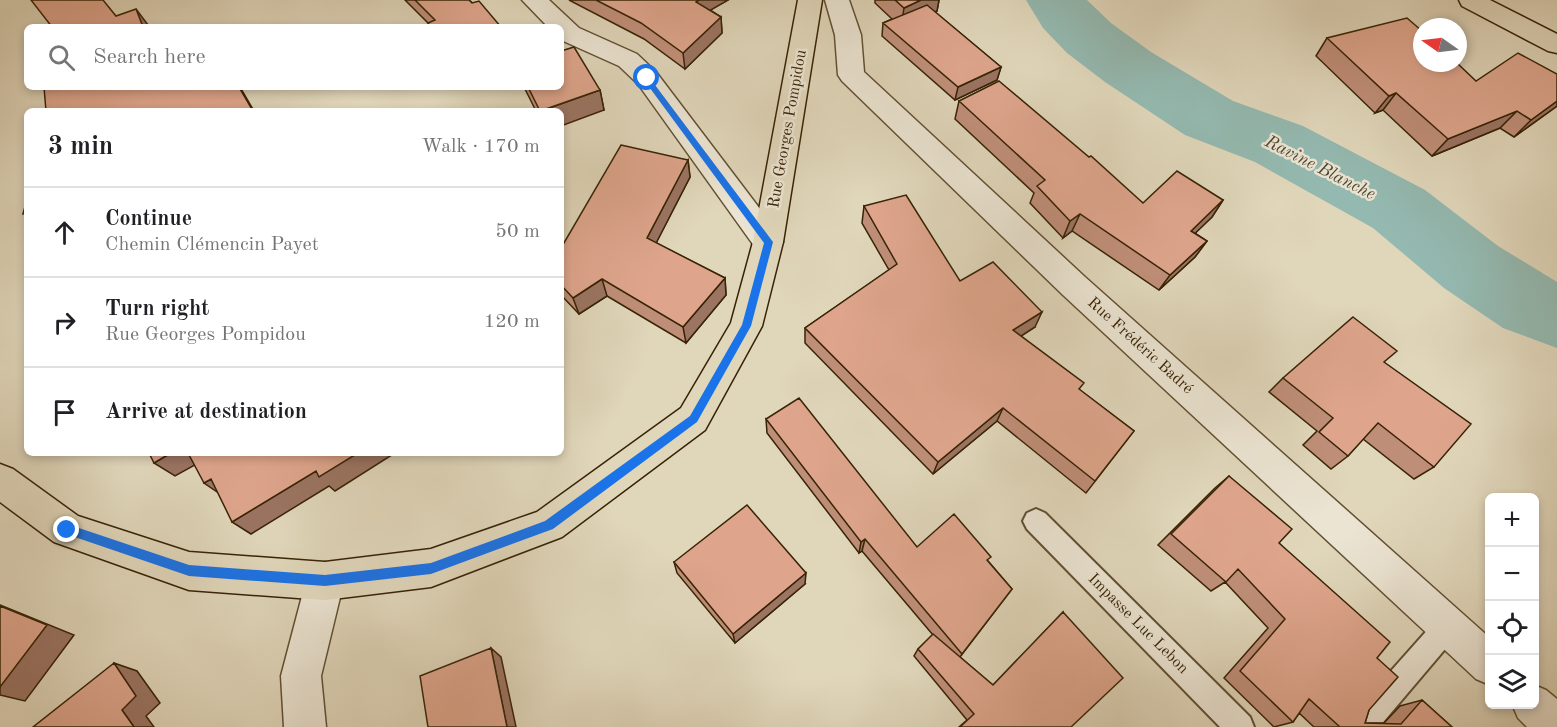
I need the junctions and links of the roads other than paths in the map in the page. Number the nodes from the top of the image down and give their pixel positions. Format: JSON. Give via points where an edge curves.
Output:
{"nodes":[{"id":1,"x":534,"y":0,"type":"edge"},
{"id":2,"x":810,"y":0,"type":"edge"},
{"id":3,"x":837,"y":0,"type":"edge"},
{"id":4,"x":1471,"y":0,"type":"edge"},
{"id":5,"x":559,"y":24,"type":"edge"},
{"id":6,"x":564,"y":28,"type":"edge"},
{"id":7,"x":1557,"y":45,"type":"edge"},
{"id":8,"x":768,"y":242,"type":"junction"},
{"id":9,"x":0,"y":481,"type":"edge"},
{"id":10,"x":1036,"y":521,"type":"dead end"},
{"id":11,"x":325,"y":580,"type":"junction"},
{"id":12,"x":1448,"y":626,"type":"junction"},
{"id":13,"x":1485,"y":660,"type":"edge"},
{"id":14,"x":1537,"y":709,"type":"edge"},
{"id":15,"x":305,"y":727,"type":"edge"},
{"id":16,"x":1239,"y":727,"type":"edge"},
{"id":17,"x":1360,"y":727,"type":"edge"},
{"id":18,"x":1557,"y":727,"type":"edge"}],
"edges":[{"from":1,"to":5,"type":"street"},
{"from":2,"to":8,"type":"main road","name":"Rue Georges Pompidou"},
{"from":3,"to":12,"type":"street","name":"Rue Frédéric Badré","via":[[848,35],[850,75],[1074,286]]},
{"from":4,"to":7,"type":"main road"},
{"from":6,"to":8,"type":"street","via":[[586,43],[628,60],[647,78]]},
{"from":8,"to":11,"type":"main road","name":"Rue Georges Pompidou","via":[[747,326],[693,419],[549,525],[431,568]]},
{"from":9,"to":11,"type":"main road","name":"Rue Georges Pompidou","via":[[67,530],[189,571]]},
{"from":10,"to":16,"type":"lane","name":"Impasse Luc Lebon"},
{"from":11,"to":15,"type":"street","via":[[301,676]]},
{"from":12,"to":13,"type":"street","name":"Rue Frédéric Badré"},
{"from":12,"to":17,"type":"lane"},
{"from":14,"to":18,"type":"street"}]}
